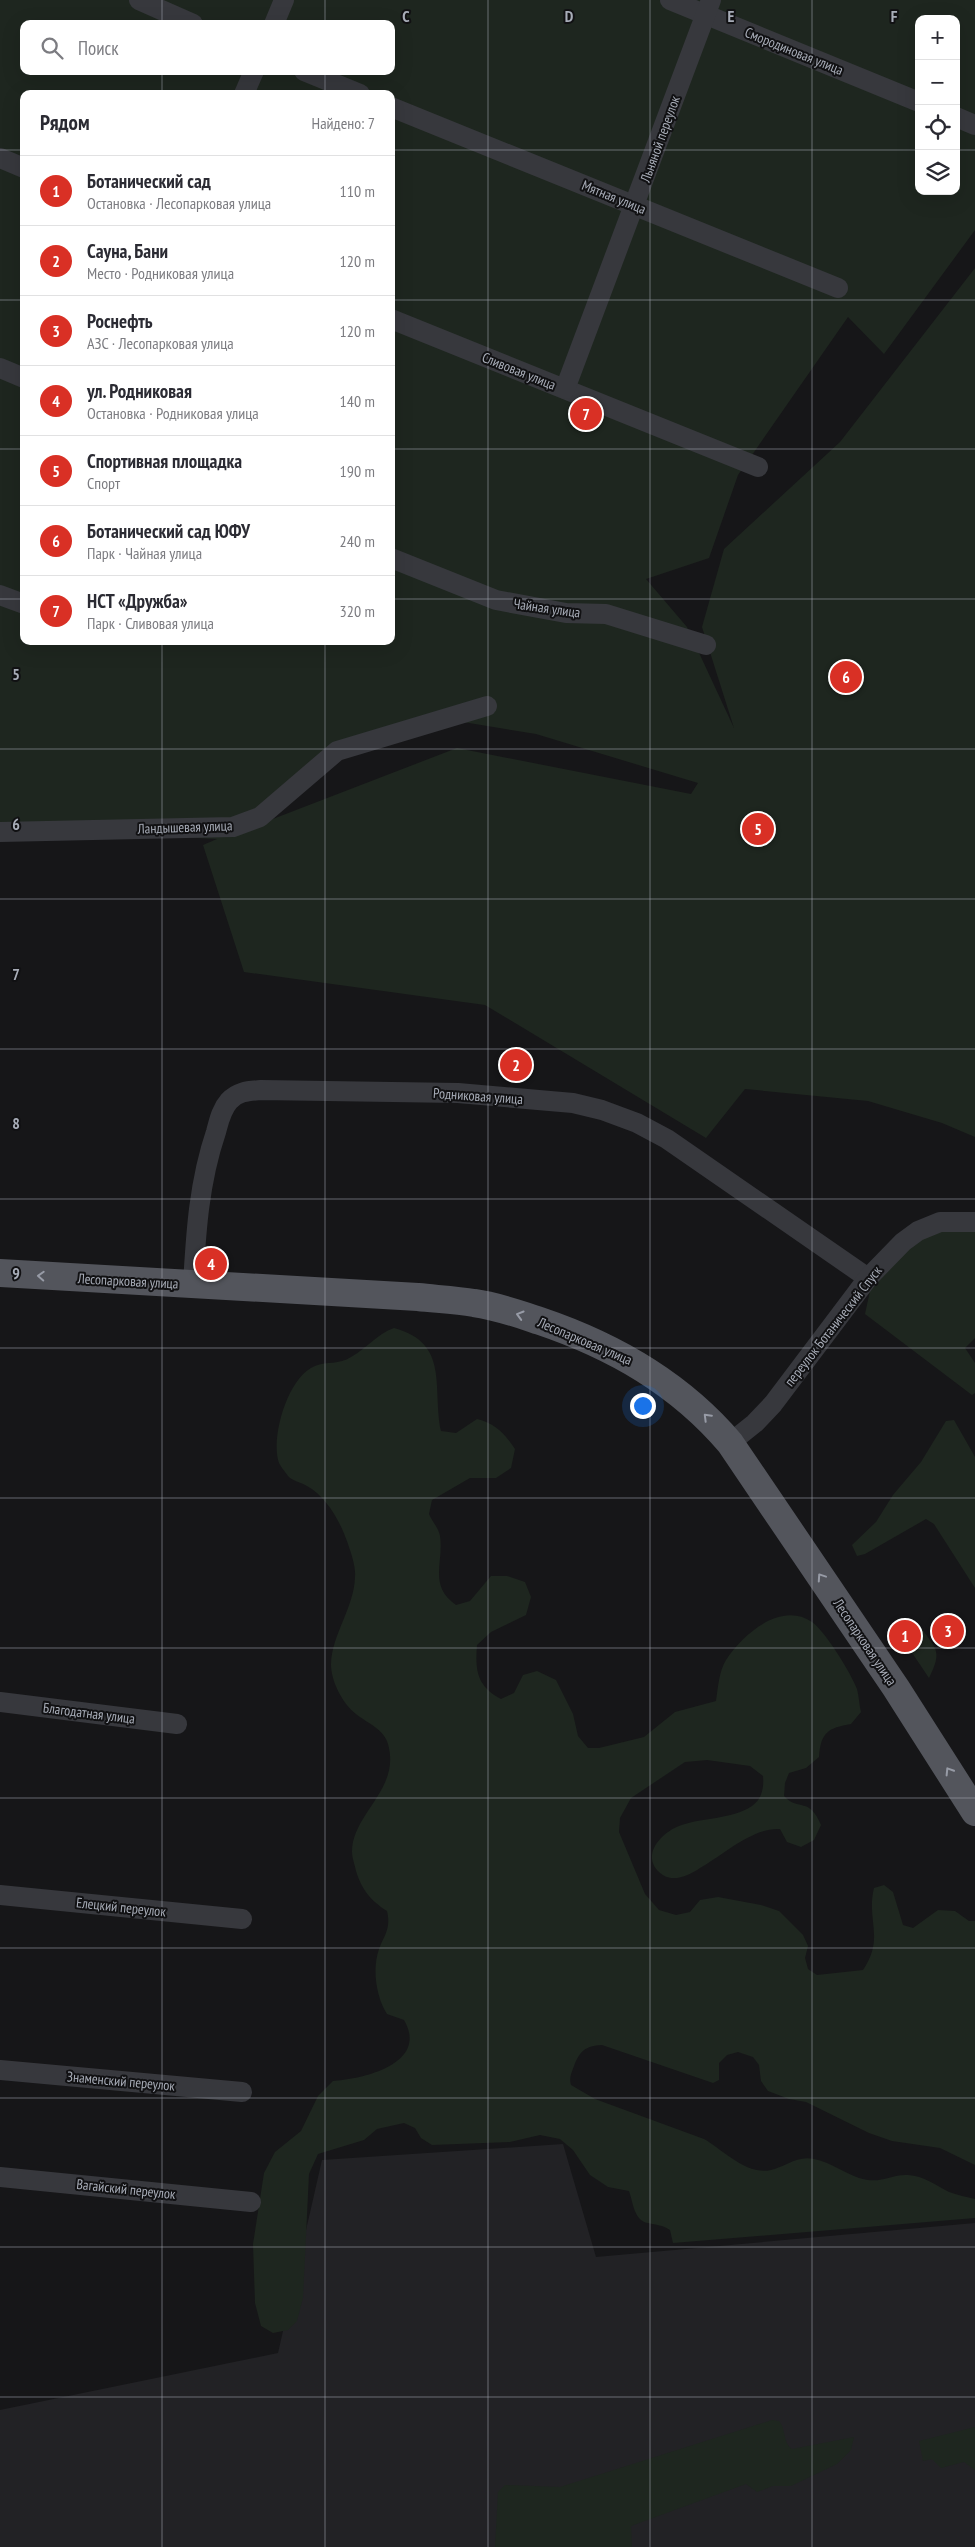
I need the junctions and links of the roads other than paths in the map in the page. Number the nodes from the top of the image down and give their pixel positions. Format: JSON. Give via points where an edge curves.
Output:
{"nodes":[{"id":1,"x":139,"y":0,"type":"edge"},
{"id":2,"x":284,"y":0,"type":"edge"},
{"id":3,"x":670,"y":0,"type":"edge"},
{"id":4,"x":708,"y":8,"type":"edge"},
{"id":5,"x":184,"y":20,"type":"edge"},
{"id":6,"x":276,"y":20,"type":"edge"},
{"id":7,"x":252,"y":75,"type":"edge"},
{"id":8,"x":314,"y":75,"type":"edge"},
{"id":9,"x":246,"y":90,"type":"edge"},
{"id":10,"x":350,"y":90,"type":"edge"},
{"id":11,"x":915,"y":100,"type":"edge"},
{"id":12,"x":395,"y":108,"type":"edge"},
{"id":13,"x":960,"y":119,"type":"edge"},
{"id":14,"x":975,"y":125,"type":"edge"},
{"id":15,"x":0,"y":158,"type":"edge"},
{"id":16,"x":20,"y":166,"type":"edge"},
{"id":17,"x":635,"y":206,"type":"junction"},
{"id":18,"x":838,"y":288,"type":"dead end"},
{"id":19,"x":395,"y":321,"type":"edge"},
{"id":20,"x":0,"y":368,"type":"edge"},
{"id":21,"x":20,"y":376,"type":"edge"},
{"id":22,"x":565,"y":389,"type":"junction"},
{"id":23,"x":758,"y":467,"type":"dead end"},
{"id":24,"x":395,"y":560,"type":"edge"},
{"id":25,"x":0,"y":595,"type":"edge"},
{"id":26,"x":20,"y":602,"type":"edge"},
{"id":27,"x":706,"y":645,"type":"dead end"},
{"id":28,"x":486,"y":706,"type":"dead end"},
{"id":29,"x":0,"y":832,"type":"edge"},
{"id":30,"x":975,"y":1222,"type":"edge"},
{"id":31,"x":0,"y":1273,"type":"edge"},
{"id":32,"x":868,"y":1278,"type":"junction"},
{"id":33,"x":193,"y":1284,"type":"junction"},
{"id":34,"x":730,"y":1443,"type":"junction"},
{"id":35,"x":0,"y":1702,"type":"edge"},
{"id":36,"x":177,"y":1724,"type":"dead end"},
{"id":37,"x":975,"y":1812,"type":"edge"},
{"id":38,"x":0,"y":1895,"type":"edge"},
{"id":39,"x":242,"y":1919,"type":"dead end"},
{"id":40,"x":0,"y":2070,"type":"edge"},
{"id":41,"x":242,"y":2092,"type":"dead end"},
{"id":42,"x":0,"y":2177,"type":"edge"},
{"id":43,"x":251,"y":2202,"type":"dead end"}],
"edges":[{"from":1,"to":5,"type":"street"},
{"from":2,"to":6,"type":"street"},
{"from":3,"to":4,"type":"street","name":"Смородиновая улица"},
{"from":4,"to":11,"type":"street","name":"Смородиновая улица"},
{"from":4,"to":17,"type":"street","name":"Льняной переулок"},
{"from":7,"to":9,"type":"street"},
{"from":8,"to":10,"type":"street"},
{"from":12,"to":17,"type":"street","name":"Мятная улица"},
{"from":13,"to":14,"type":"street"},
{"from":15,"to":16,"type":"street"},
{"from":17,"to":18,"type":"street","name":"Мятная улица"},
{"from":17,"to":22,"type":"street","name":"Льняной переулок"},
{"from":19,"to":22,"type":"street","name":"Сливовая улица"},
{"from":20,"to":21,"type":"street"},
{"from":22,"to":23,"type":"street","name":"Сливовая улица"},
{"from":24,"to":27,"type":"street","name":"Чайная улица","via":[[496,600],[566,613],[606,614]]},
{"from":25,"to":26,"type":"street"},
{"from":28,"to":29,"type":"street","name":"Ландышевая улица","via":[[337,751],[260,817],[233,827]]},
{"from":30,"to":32,"type":"street","name":"переулок Ботанический Спуск","via":[[940,1222],[918,1231]]},
{"from":33,"to":31,"type":"main road","name":"Лесопарковая улица","one_way":true},
{"from":32,"to":33,"type":"street","name":"Родниковая улица","via":[[667,1139],[602,1110],[572,1102],[458,1093],[261,1090],[240,1092],[223,1110],[205,1164],[200,1192]]},
{"from":32,"to":34,"type":"street","name":"переулок Ботанический Спуск","via":[[773,1404]]},
{"from":34,"to":33,"type":"main road","name":"Лесопарковая улица","one_way":true,"via":[[691,1402],[650,1372],[612,1349],[524,1315],[457,1301]]},
{"from":37,"to":34,"type":"main road","name":"Лесопарковая улица","one_way":true,"via":[[891,1680]]},
{"from":35,"to":36,"type":"street","name":"Благодатная улица"},
{"from":38,"to":39,"type":"street","name":"Елецкий переулок"},
{"from":40,"to":41,"type":"street","name":"Знаменский переулок"},
{"from":42,"to":43,"type":"street","name":"Вагайский переулок"}]}
